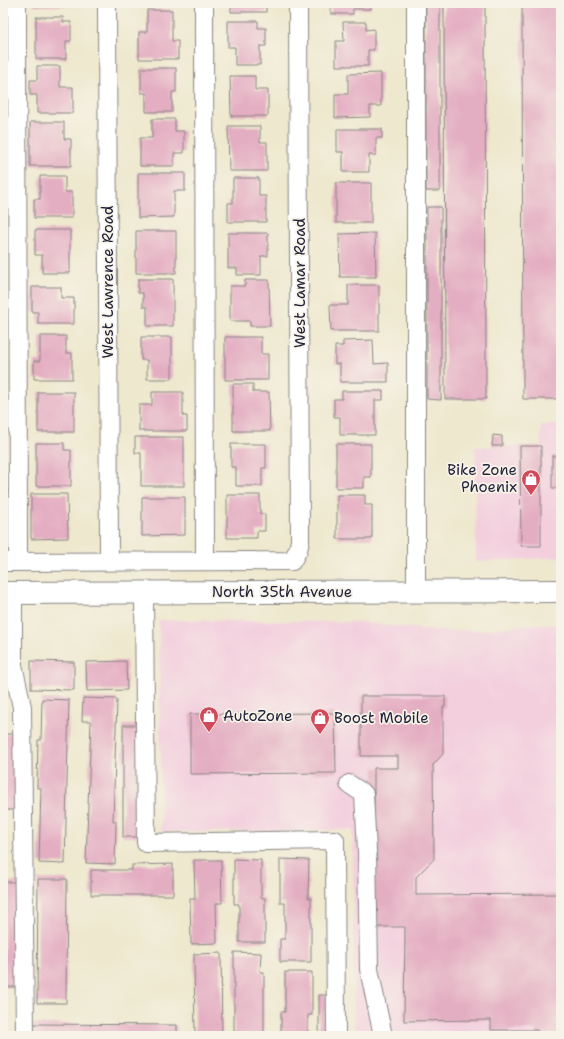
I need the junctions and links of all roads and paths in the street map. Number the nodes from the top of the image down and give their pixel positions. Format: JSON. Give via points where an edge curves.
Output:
{"nodes":[{"id":1,"x":17,"y":3,"type":"edge"},
{"id":2,"x":107,"y":3,"type":"edge"},
{"id":3,"x":204,"y":3,"type":"edge"},
{"id":4,"x":298,"y":3,"type":"edge"},
{"id":5,"x":416,"y":3,"type":"edge"},
{"id":6,"x":205,"y":561,"type":"junction"},
{"id":7,"x":292,"y":561,"type":"joint"},
{"id":8,"x":11,"y":562,"type":"edge"},
{"id":9,"x":109,"y":562,"type":"junction"},
{"id":10,"x":416,"y":591,"type":"junction"},
{"id":11,"x":561,"y":591,"type":"edge"},
{"id":12,"x":144,"y":592,"type":"junction"},
{"id":13,"x":8,"y":593,"type":"edge"},
{"id":14,"x":350,"y":784,"type":"dead end"},
{"id":15,"x":25,"y":1036,"type":"edge"},
{"id":16,"x":336,"y":1036,"type":"edge"},
{"id":17,"x":383,"y":1036,"type":"edge"}],
"edges":[{"from":1,"to":8,"type":"street"},
{"from":2,"to":9,"type":"street","name":"West Lawrence Road"},
{"from":3,"to":6,"type":"street"},
{"from":4,"to":7,"type":"street","name":"West Lamar Road","via":[[300,541]]},
{"from":5,"to":10,"type":"street"},
{"from":6,"to":7,"type":"street","name":"North 35th Avenue"},
{"from":6,"to":9,"type":"street","name":"North 35th Avenue"},
{"from":8,"to":9,"type":"street","name":"North 35th Avenue"},
{"from":10,"to":11,"type":"main road","name":"North 35th Avenue"},
{"from":10,"to":12,"type":"main road","name":"North 35th Avenue"},
{"from":12,"to":13,"type":"main road","name":"North 35th Avenue"},
{"from":12,"to":16,"type":"street","via":[[146,843],[335,840]]},
{"from":13,"to":15,"type":"street","via":[[13,665],[22,707]]},
{"from":14,"to":17,"type":"street","via":[[364,794],[369,969]]}]}
